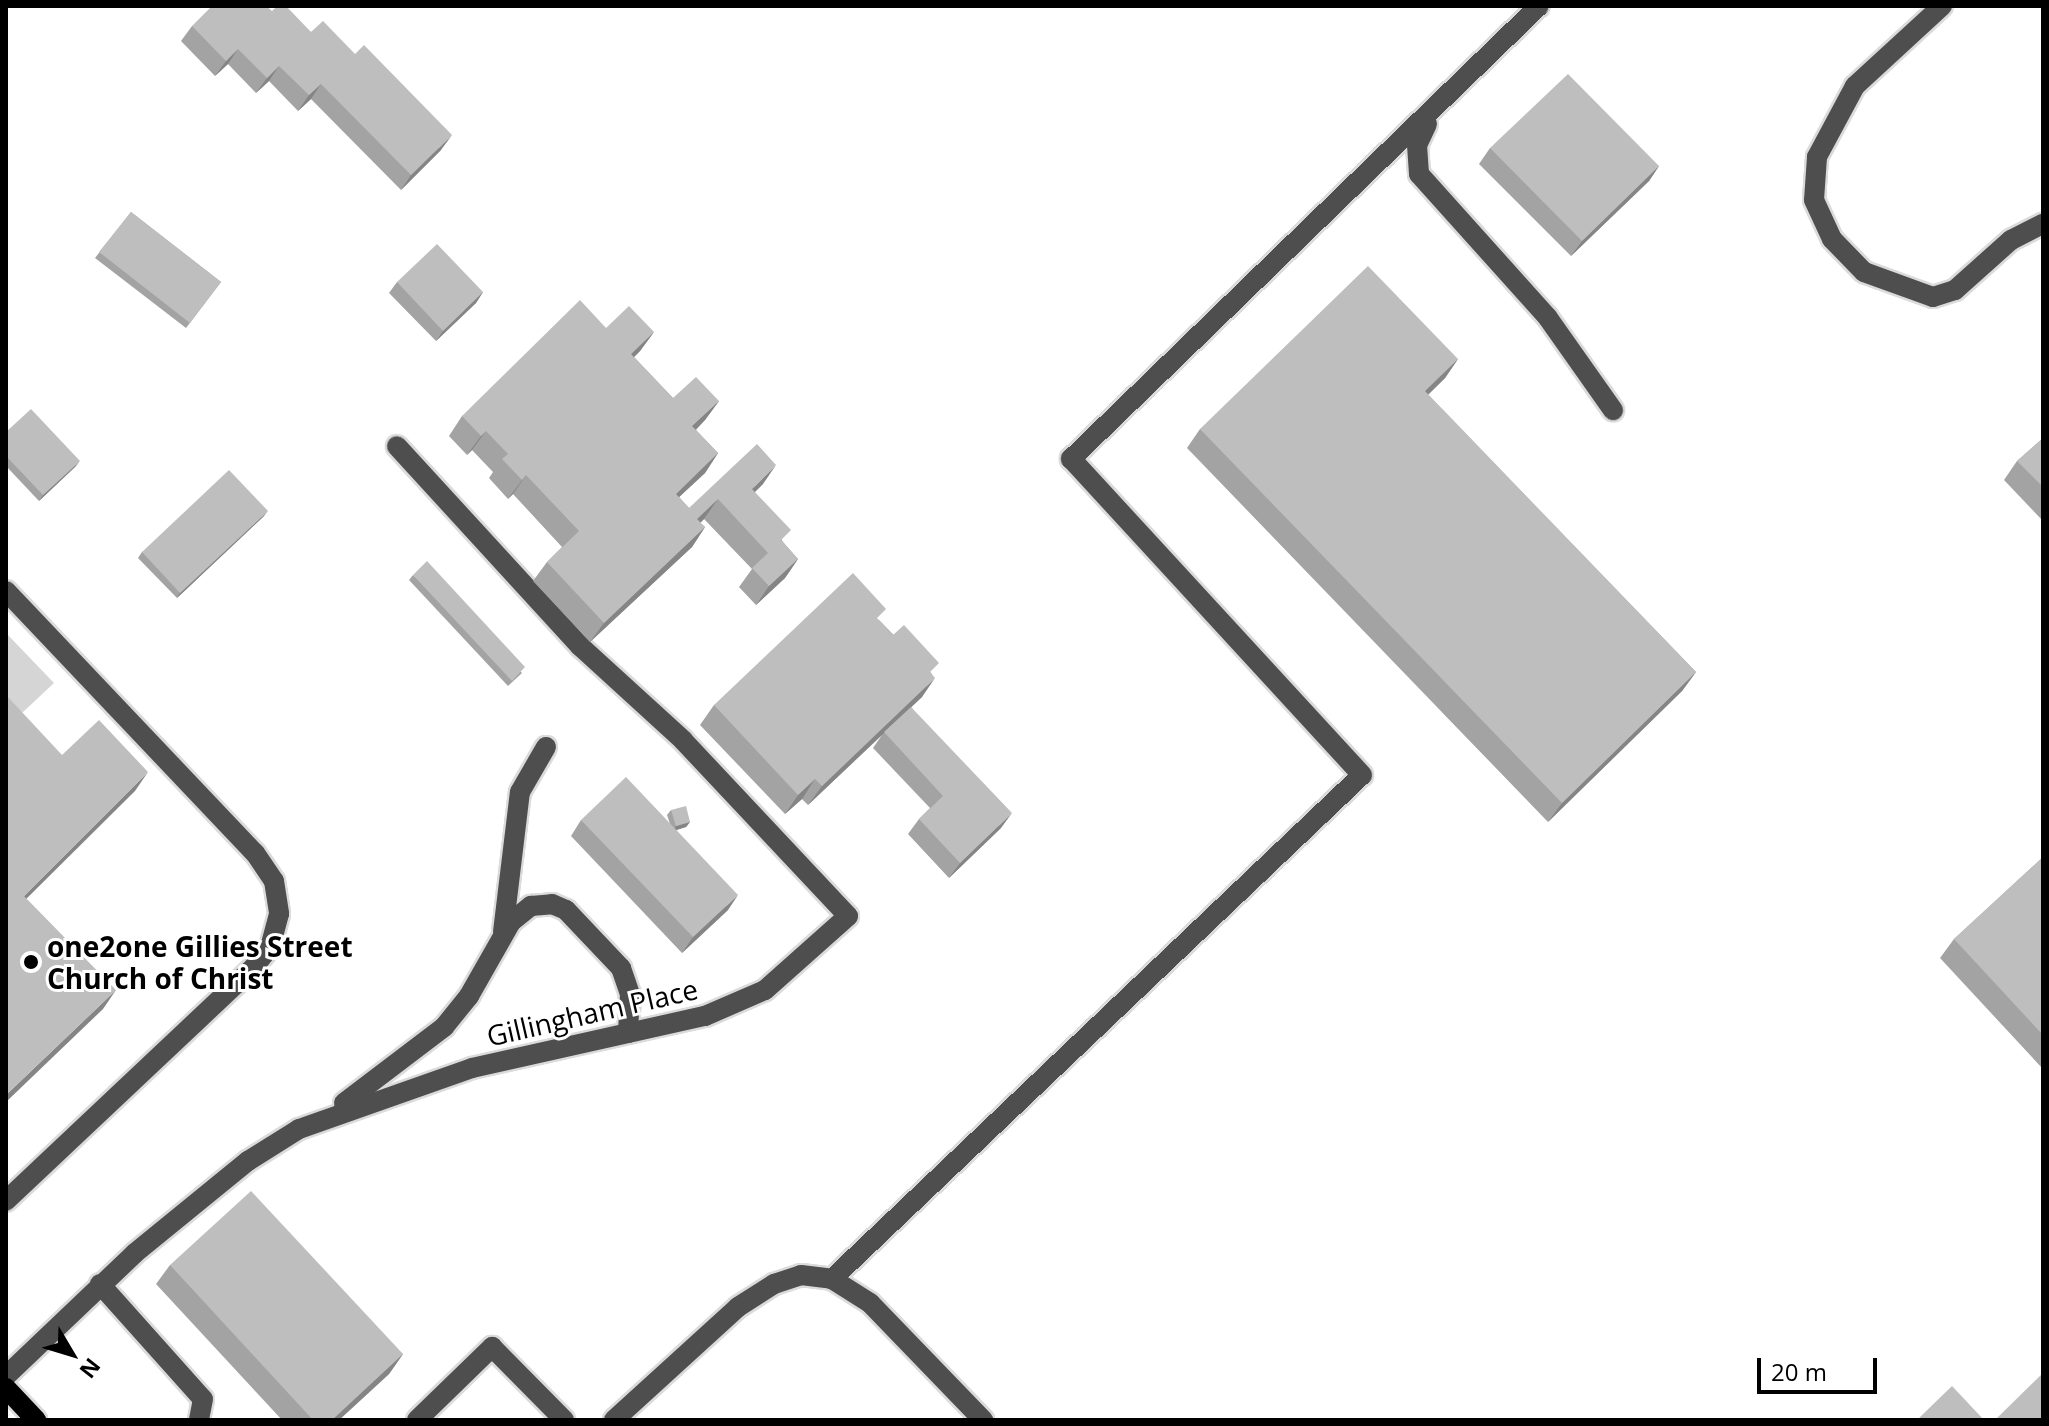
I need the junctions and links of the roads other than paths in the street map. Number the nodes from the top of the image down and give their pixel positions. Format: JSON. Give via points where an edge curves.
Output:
{"nodes":[{"id":1,"x":1539,"y":6,"type":"edge"},
{"id":2,"x":1942,"y":6,"type":"edge"},
{"id":3,"x":1430,"y":117,"type":"junction"},
{"id":4,"x":2043,"y":224,"type":"edge"},
{"id":5,"x":1613,"y":410,"type":"dead end"},
{"id":6,"x":397,"y":446,"type":"dead end"},
{"id":7,"x":6,"y":591,"type":"edge"},
{"id":8,"x":546,"y":747,"type":"dead end"},
{"id":9,"x":503,"y":936,"type":"junction"},
{"id":10,"x":628,"y":1033,"type":"junction"},
{"id":11,"x":324,"y":1116,"type":"junction"},
{"id":12,"x":6,"y":1201,"type":"edge"},
{"id":13,"x":832,"y":1279,"type":"junction"},
{"id":14,"x":100,"y":1284,"type":"junction"},
{"id":15,"x":6,"y":1376,"type":"edge"},
{"id":16,"x":6,"y":1388,"type":"edge"},
{"id":17,"x":36,"y":1420,"type":"edge"},
{"id":18,"x":199,"y":1420,"type":"edge"},
{"id":19,"x":417,"y":1420,"type":"edge"},
{"id":20,"x":564,"y":1420,"type":"edge"},
{"id":21,"x":614,"y":1420,"type":"edge"},
{"id":22,"x":983,"y":1420,"type":"edge"}],
"edges":[{"from":1,"to":3,"type":"street"},
{"from":2,"to":4,"type":"street","via":[[1855,86],[1817,157],[1814,200],[1832,239],[1864,272],[1933,297],[1955,290],[2011,240]]},
{"from":3,"to":5,"type":"street","via":[[1417,145],[1419,174],[1548,318]]},
{"from":3,"to":13,"type":"street","via":[[1071,459],[1362,775]]},
{"from":6,"to":10,"type":"street","name":"Gillingham Place","via":[[580,646],[683,740],[848,916],[765,990],[685,1023]]},
{"from":7,"to":12,"type":"street","via":[[255,853],[274,881],[279,914],[270,947],[254,967]]},
{"from":8,"to":9,"type":"street","via":[[520,792]]},
{"from":9,"to":10,"type":"street","via":[[517,915],[531,906],[552,904],[566,910],[625,975]]},
{"from":9,"to":11,"type":"street","via":[[469,996],[444,1027]]},
{"from":10,"to":11,"type":"street","name":"Gillingham Place","via":[[472,1068]]},
{"from":11,"to":14,"type":"street","name":"Gillingham Place","via":[[248,1161]]},
{"from":13,"to":21,"type":"street","via":[[801,1275],[774,1284],[738,1307]]},
{"from":13,"to":22,"type":"street","via":[[870,1303]]},
{"from":14,"to":15,"type":"street","name":"Gillingham Place"},
{"from":14,"to":18,"type":"street","via":[[203,1399]]},
{"from":16,"to":17,"type":"main road"},
{"from":19,"to":20,"type":"street","via":[[492,1347]]}]}
